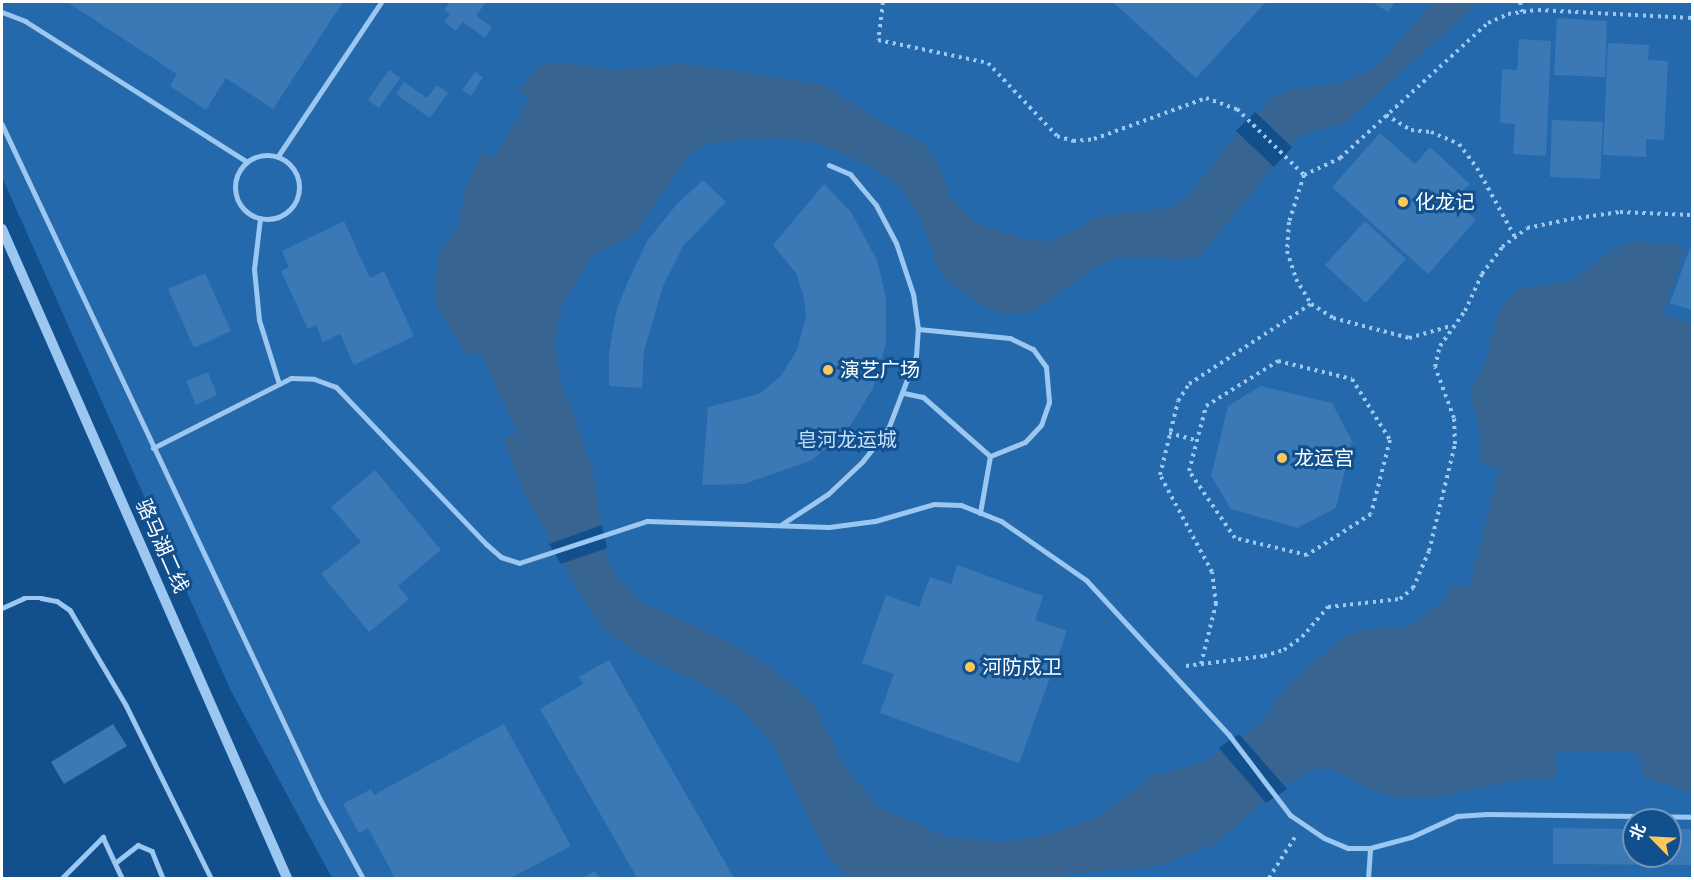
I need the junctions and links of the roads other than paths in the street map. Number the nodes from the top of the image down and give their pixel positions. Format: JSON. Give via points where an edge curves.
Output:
{"nodes":[{"id":1,"x":381,"y":2,"type":"edge"},
{"id":2,"x":2,"y":12,"type":"edge"},
{"id":3,"x":2,"y":124,"type":"edge"},
{"id":4,"x":278,"y":156,"type":"junction"},
{"id":5,"x":247,"y":162,"type":"junction"},
{"id":6,"x":829,"y":165,"type":"dead end"},
{"id":7,"x":260,"y":218,"type":"junction"},
{"id":8,"x":2,"y":229,"type":"edge"},
{"id":9,"x":918,"y":329,"type":"junction"},
{"id":10,"x":279,"y":384,"type":"junction"},
{"id":11,"x":904,"y":393,"type":"junction"},
{"id":12,"x":153,"y":448,"type":"junction"},
{"id":13,"x":990,"y":456,"type":"junction"},
{"id":14,"x":980,"y":513,"type":"junction"},
{"id":15,"x":781,"y":525,"type":"junction"},
{"id":16,"x":2,"y":608,"type":"edge"},
{"id":17,"x":1692,"y":817,"type":"edge"},
{"id":18,"x":1370,"y":848,"type":"junction"},
{"id":19,"x":115,"y":863,"type":"junction"},
{"id":20,"x":62,"y":879,"type":"edge"},
{"id":21,"x":122,"y":879,"type":"edge"},
{"id":22,"x":163,"y":879,"type":"edge"},
{"id":23,"x":211,"y":879,"type":"edge"},
{"id":24,"x":287,"y":879,"type":"edge"},
{"id":25,"x":363,"y":879,"type":"edge"},
{"id":26,"x":1368,"y":879,"type":"edge"}],
"edges":[{"from":1,"to":4,"type":"street"},
{"from":2,"to":5,"type":"street","via":[[34,26]]},
{"from":3,"to":12,"type":"lane"},
{"from":4,"to":5,"type":"street","via":[[267,154]]},
{"from":4,"to":7,"type":"street","via":[[295,170],[299,192],[288,211]]},
{"from":5,"to":7,"type":"street","via":[[235,189],[243,207]]},
{"from":6,"to":9,"type":"street","via":[[850,174],[876,205],[896,243],[913,294]]},
{"from":7,"to":10,"type":"street","via":[[254,269],[258,309]]},
{"from":8,"to":24,"type":"street","name":"骆马湖二线"},
{"from":9,"to":11,"type":"street","via":[[916,356]]},
{"from":9,"to":13,"type":"street","via":[[1010,338],[1033,349],[1046,367],[1049,402],[1041,425],[1026,442]]},
{"from":10,"to":12,"type":"street"},
{"from":10,"to":15,"type":"street","via":[[291,378],[314,379],[336,387],[486,544],[501,557],[519,563],[647,521]]},
{"from":11,"to":13,"type":"street","via":[[923,397]]},
{"from":11,"to":15,"type":"street","via":[[888,429],[862,462],[828,494]]},
{"from":12,"to":25,"type":"lane","via":[[320,799]]},
{"from":13,"to":14,"type":"street"},
{"from":14,"to":15,"type":"street","via":[[961,505],[934,504],[875,521],[829,527]]},
{"from":14,"to":18,"type":"street","via":[[1001,521],[1086,580],[1230,735],[1284,808],[1324,838],[1348,848]]},
{"from":16,"to":23,"type":"lane","via":[[24,598],[41,598],[70,610],[126,705]]},
{"from":17,"to":18,"type":"street","via":[[1457,816],[1411,837]]},
{"from":18,"to":26,"type":"street"},
{"from":19,"to":20,"type":"lane","via":[[103,837]]},
{"from":19,"to":21,"type":"lane"},
{"from":19,"to":22,"type":"lane","via":[[138,845],[152,851]]}]}
